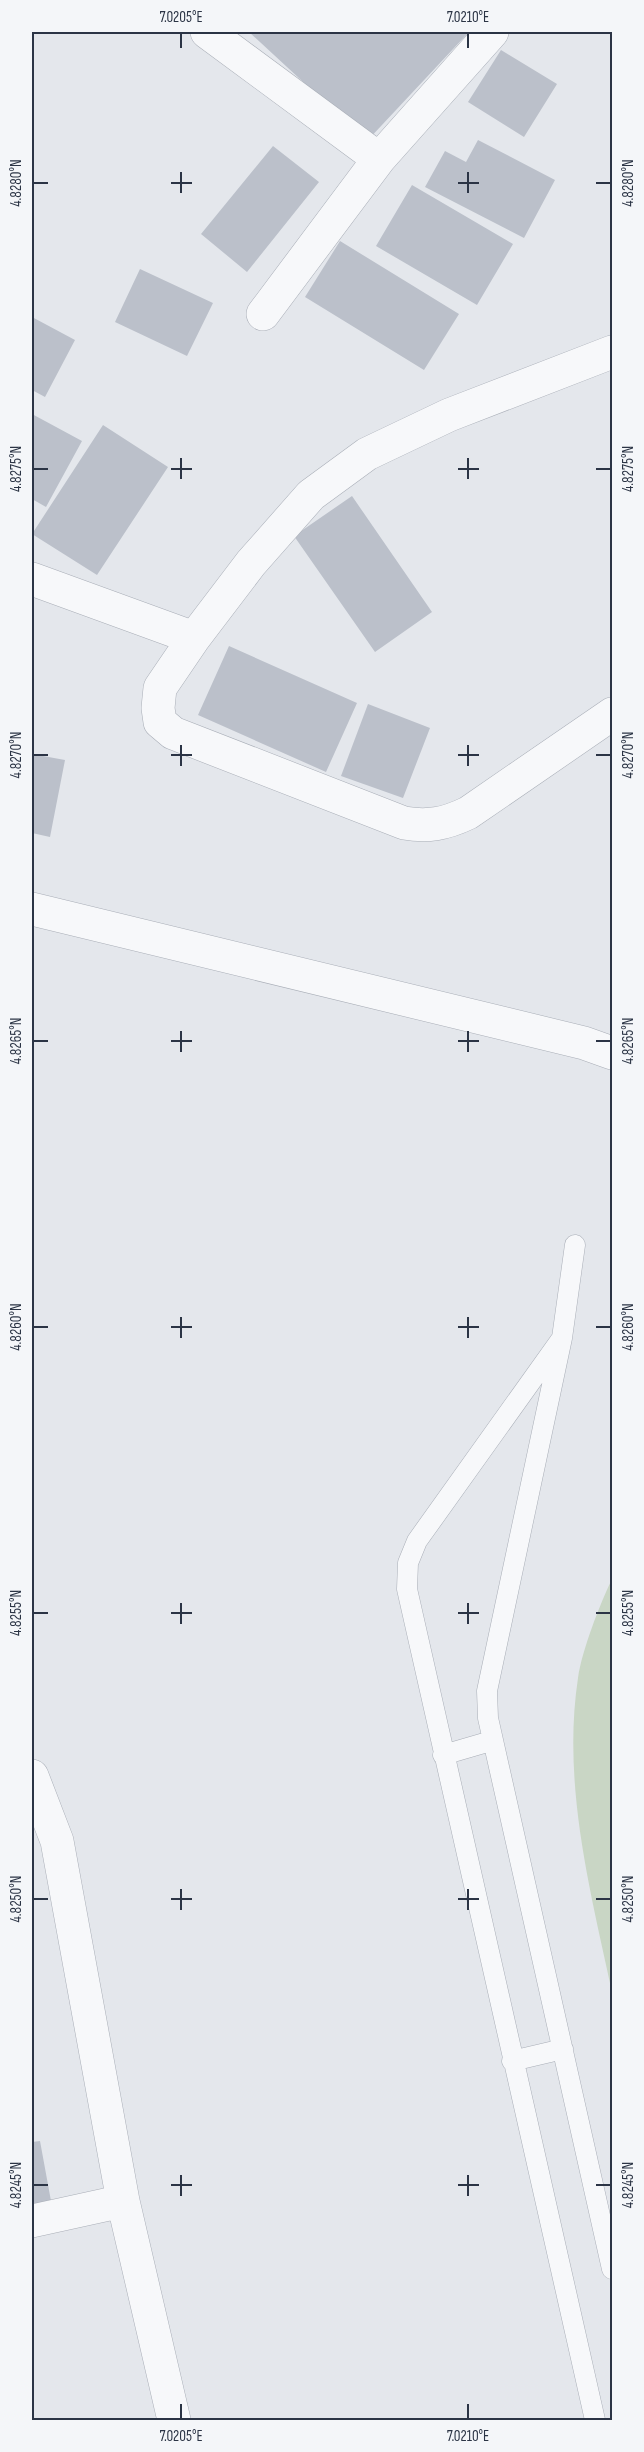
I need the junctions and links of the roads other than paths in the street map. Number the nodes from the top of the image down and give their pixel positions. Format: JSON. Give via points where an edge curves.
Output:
{"nodes":[{"id":1,"x":207,"y":32,"type":"edge"},
{"id":2,"x":492,"y":32,"type":"edge"},
{"id":3,"x":379,"y":159,"type":"junction"},
{"id":4,"x":263,"y":314,"type":"dead end"},
{"id":5,"x":612,"y":352,"type":"edge"},
{"id":6,"x":32,"y":579,"type":"edge"},
{"id":7,"x":194,"y":638,"type":"junction"},
{"id":8,"x":612,"y":714,"type":"edge"},
{"id":9,"x":32,"y":909,"type":"edge"},
{"id":10,"x":612,"y":1053,"type":"edge"},
{"id":11,"x":575,"y":1245,"type":"dead end"},
{"id":12,"x":562,"y":1338,"type":"junction"},
{"id":13,"x":491,"y":1741,"type":"junction"},
{"id":14,"x":443,"y":1755,"type":"junction"},
{"id":15,"x":32,"y":1776,"type":"edge"},
{"id":16,"x":563,"y":2049,"type":"junction"},
{"id":17,"x":512,"y":2061,"type":"junction"},
{"id":18,"x":123,"y":2201,"type":"junction"},
{"id":19,"x":32,"y":2221,"type":"edge"},
{"id":20,"x":612,"y":2269,"type":"edge"},
{"id":21,"x":174,"y":2421,"type":"edge"},
{"id":22,"x":595,"y":2421,"type":"edge"}],
"edges":[{"from":1,"to":3,"type":"street"},
{"from":2,"to":3,"type":"street"},
{"from":3,"to":4,"type":"street"},
{"from":5,"to":7,"type":"street","via":[[448,415],[367,453],[311,495],[251,563]]},
{"from":6,"to":7,"type":"street"},
{"from":7,"to":8,"type":"street","via":[[160,688],[160,722],[173,733],[404,823],[447,823],[468,813]]},
{"from":9,"to":10,"type":"street"},
{"from":11,"to":12,"type":"lane"},
{"from":12,"to":13,"type":"lane","via":[[487,1691]]},
{"from":12,"to":14,"type":"lane","via":[[417,1540],[408,1563],[407,1589]]},
{"from":13,"to":14,"type":"lane"},
{"from":13,"to":16,"type":"lane"},
{"from":14,"to":17,"type":"lane"},
{"from":15,"to":18,"type":"street","via":[[57,1841]]},
{"from":16,"to":17,"type":"lane"},
{"from":16,"to":20,"type":"lane"},
{"from":17,"to":22,"type":"lane"},
{"from":18,"to":19,"type":"street"},
{"from":18,"to":21,"type":"street"}]}
